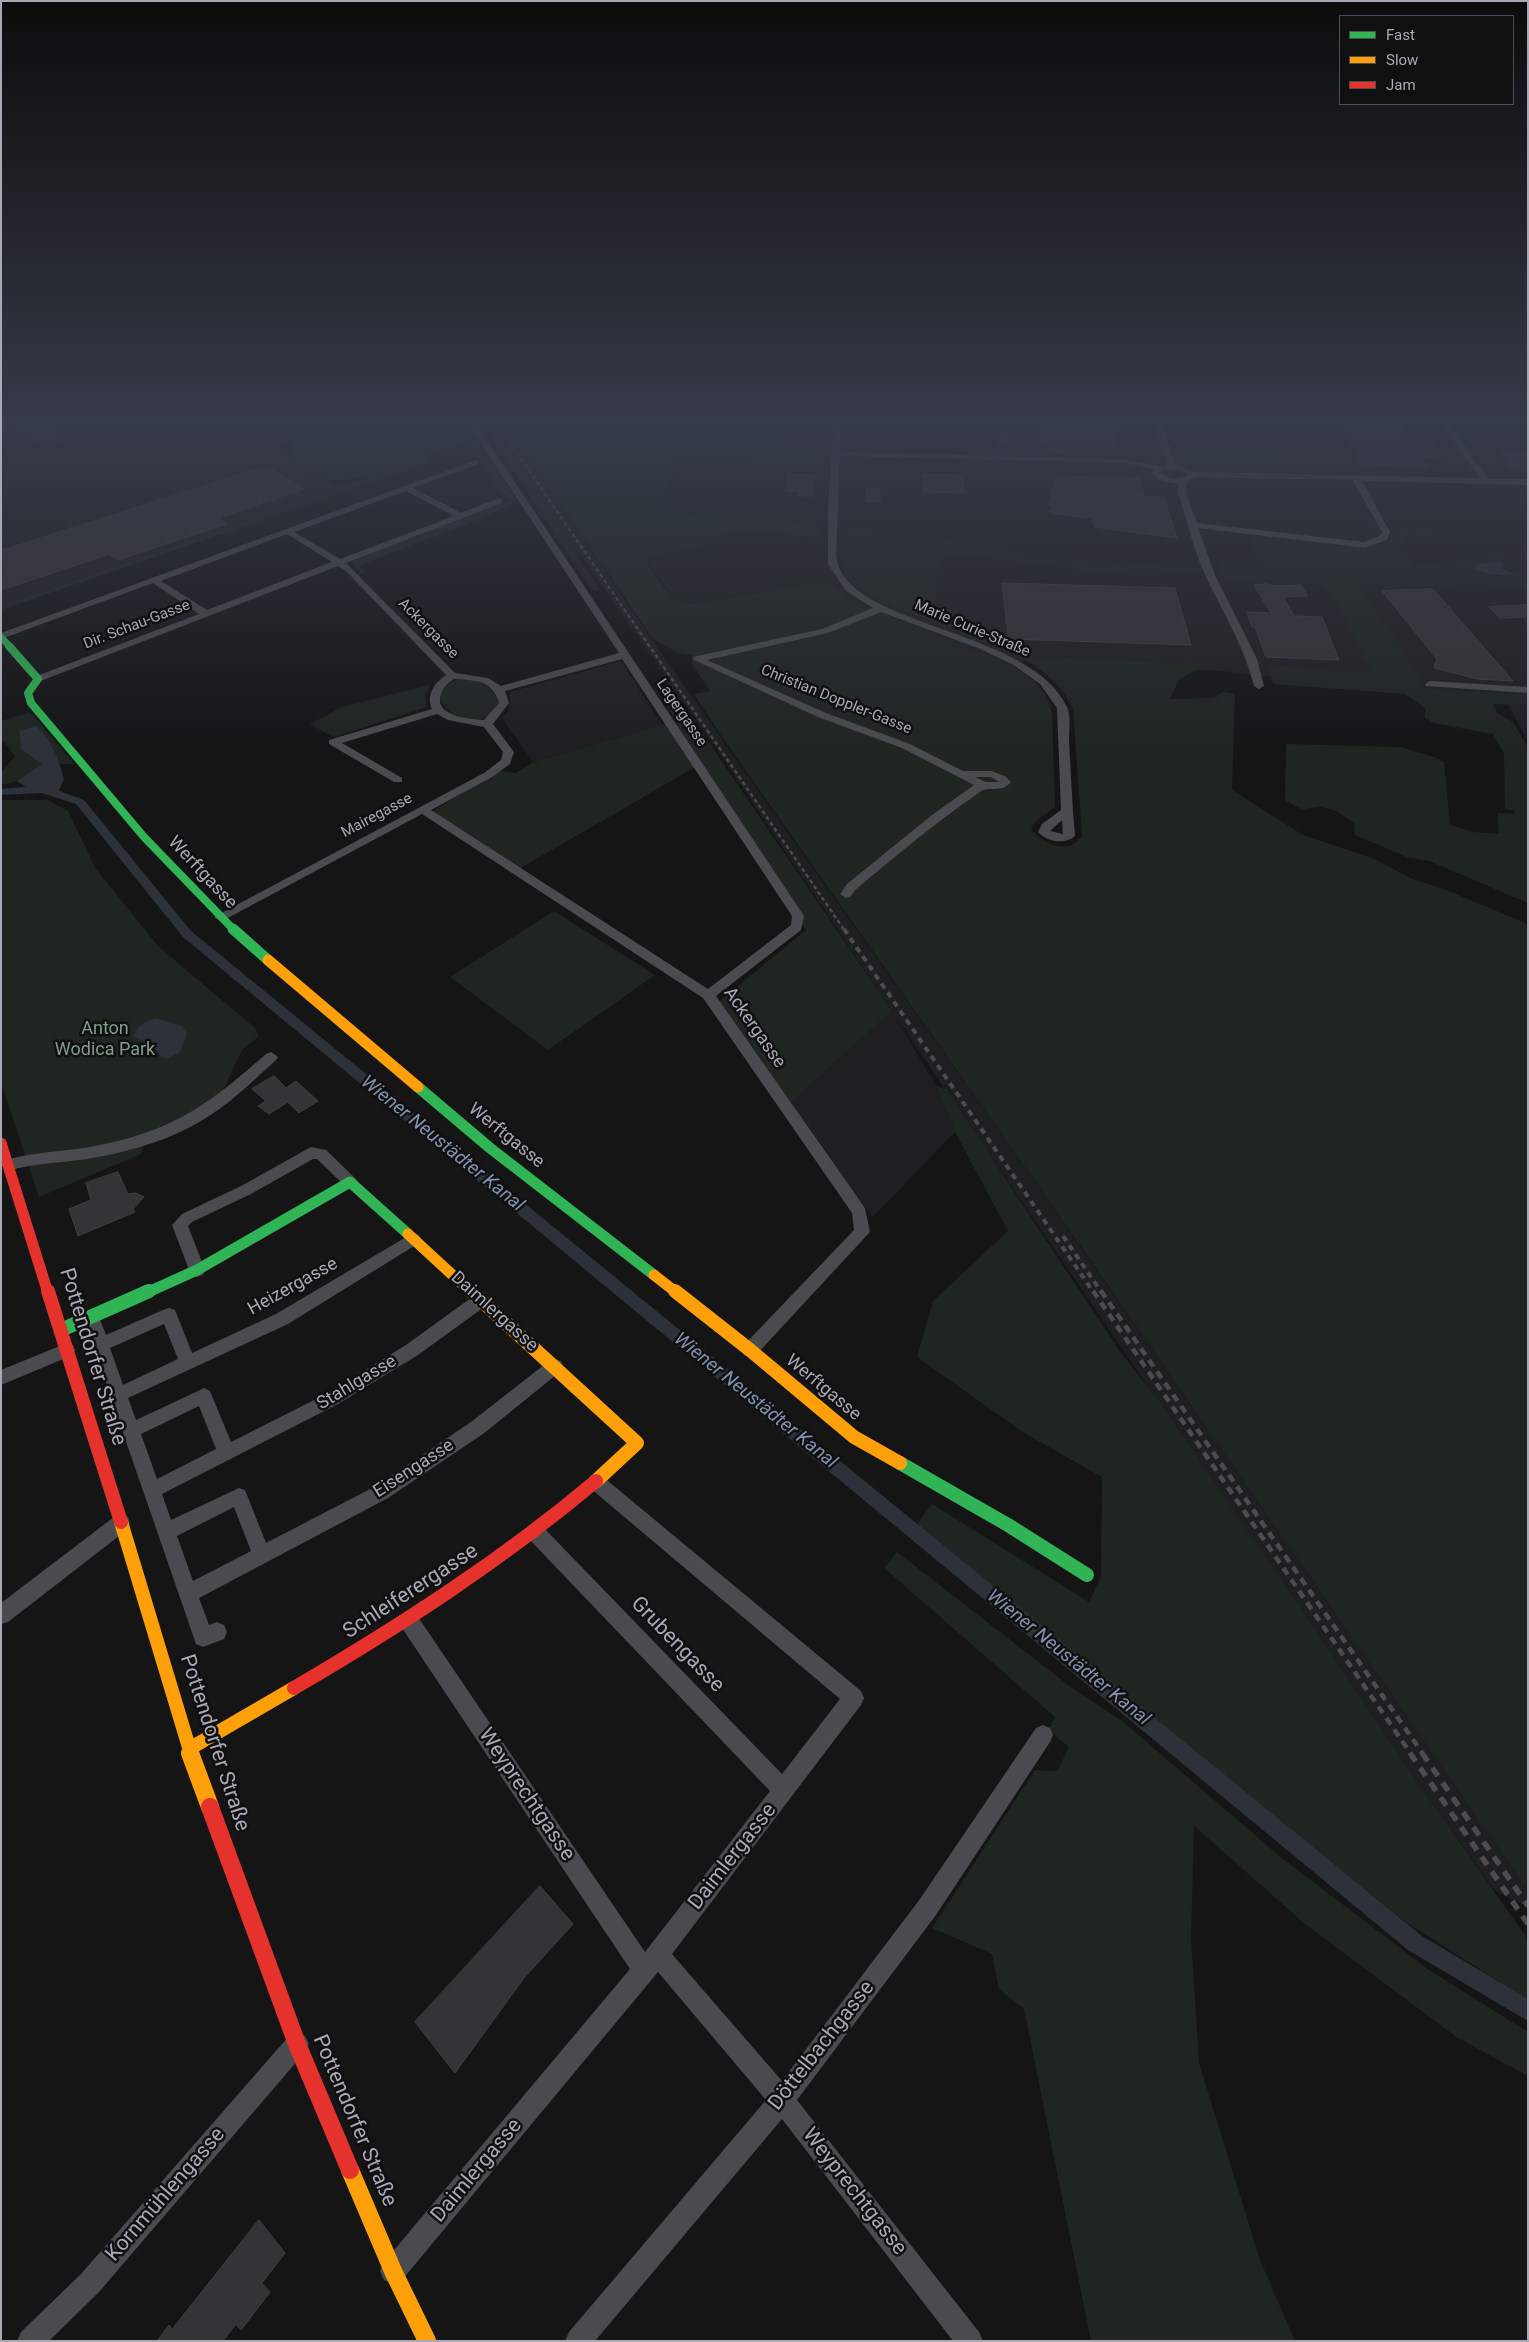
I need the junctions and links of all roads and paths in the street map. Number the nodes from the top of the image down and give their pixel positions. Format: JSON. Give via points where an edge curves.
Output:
{"nodes":[{"id":1,"x":285,"y":533,"type":"edge"},
{"id":2,"x":291,"y":533,"type":"edge"},
{"id":3,"x":416,"y":533,"type":"edge"},
{"id":4,"x":544,"y":533,"type":"edge"},
{"id":5,"x":832,"y":533,"type":"edge"},
{"id":6,"x":1196,"y":533,"type":"edge"},
{"id":7,"x":1263,"y":533,"type":"edge"},
{"id":8,"x":1386,"y":533,"type":"edge"},
{"id":9,"x":341,"y":562,"type":"junction"},
{"id":10,"x":154,"y":580,"type":"junction"},
{"id":11,"x":881,"y":608,"type":"junction"},
{"id":12,"x":206,"y":614,"type":"junction"},
{"id":13,"x":1,"y":636,"type":"edge"},
{"id":14,"x":624,"y":655,"type":"junction"},
{"id":15,"x":452,"y":676,"type":"junction"},
{"id":16,"x":38,"y":679,"type":"junction"},
{"id":17,"x":1430,"y":684,"type":"dead end"},
{"id":18,"x":1259,"y":686,"type":"dead end"},
{"id":19,"x":500,"y":689,"type":"junction"},
{"id":20,"x":1528,"y":690,"type":"edge"},
{"id":21,"x":439,"y":710,"type":"junction"},
{"id":22,"x":487,"y":724,"type":"junction"},
{"id":23,"x":962,"y":774,"type":"junction"},
{"id":24,"x":398,"y":780,"type":"dead end"},
{"id":25,"x":982,"y":785,"type":"junction"},
{"id":26,"x":422,"y":809,"type":"junction"},
{"id":27,"x":1068,"y":811,"type":"dead end"},
{"id":28,"x":846,"y":894,"type":"dead end"},
{"id":29,"x":220,"y":917,"type":"junction"},
{"id":30,"x":708,"y":995,"type":"junction"},
{"id":31,"x":271,"y":1057,"type":"dead end"},
{"id":32,"x":1,"y":1143,"type":"edge"},
{"id":33,"x":8,"y":1165,"type":"junction"},
{"id":34,"x":350,"y":1182,"type":"junction"},
{"id":35,"x":7,"y":1184,"type":"edge"},
{"id":36,"x":413,"y":1239,"type":"junction"},
{"id":37,"x":198,"y":1270,"type":"junction"},
{"id":38,"x":481,"y":1300,"type":"junction"},
{"id":39,"x":91,"y":1317,"type":"junction"},
{"id":40,"x":61,"y":1330,"type":"junction"},
{"id":41,"x":101,"y":1345,"type":"junction"},
{"id":42,"x":67,"y":1350,"type":"junction"},
{"id":43,"x":750,"y":1350,"type":"junction"},
{"id":44,"x":188,"y":1364,"type":"junction"},
{"id":45,"x":555,"y":1366,"type":"junction"},
{"id":46,"x":1,"y":1378,"type":"edge"},
{"id":47,"x":118,"y":1395,"type":"junction"},
{"id":48,"x":130,"y":1431,"type":"junction"},
{"id":49,"x":638,"y":1443,"type":"joint"},
{"id":50,"x":227,"y":1454,"type":"junction"},
{"id":51,"x":596,"y":1482,"type":"junction"},
{"id":52,"x":151,"y":1490,"type":"junction"},
{"id":53,"x":121,"y":1523,"type":"junction"},
{"id":54,"x":165,"y":1532,"type":"junction"},
{"id":55,"x":535,"y":1532,"type":"junction"},
{"id":56,"x":262,"y":1555,"type":"junction"},
{"id":57,"x":1087,"y":1575,"type":"dead end"},
{"id":58,"x":187,"y":1594,"type":"junction"},
{"id":59,"x":1,"y":1615,"type":"edge"},
{"id":60,"x":409,"y":1621,"type":"junction"},
{"id":61,"x":217,"y":1632,"type":"dead end"},
{"id":62,"x":1043,"y":1735,"type":"dead end"},
{"id":63,"x":189,"y":1749,"type":"junction"},
{"id":64,"x":784,"y":1791,"type":"junction"},
{"id":65,"x":651,"y":1962,"type":"junction"},
{"id":66,"x":297,"y":2044,"type":"junction"},
{"id":67,"x":782,"y":2100,"type":"junction"},
{"id":68,"x":392,"y":2271,"type":"junction"},
{"id":69,"x":30,"y":2341,"type":"edge"},
{"id":70,"x":427,"y":2341,"type":"edge"},
{"id":71,"x":578,"y":2341,"type":"edge"},
{"id":72,"x":970,"y":2341,"type":"edge"}],
"edges":[{"from":1,"to":10,"type":"street"},
{"from":2,"to":9,"type":"street","name":"Ackergasse"},
{"from":3,"to":9,"type":"street","name":"Dir. Schau-Gasse"},
{"from":4,"to":14,"type":"street","name":"Lagergasse"},
{"from":5,"to":11,"type":"street","name":"Marie Curie-Straße","via":[[832,559],[837,575],[860,596]]},
{"from":6,"to":18,"type":"street","via":[[1217,591],[1242,634]]},
{"from":7,"to":8,"type":"street","via":[[1353,544],[1376,542]]},
{"from":9,"to":12,"type":"street","name":"Dir. Schau-Gasse"},
{"from":9,"to":15,"type":"street","name":"Ackergasse"},
{"from":10,"to":12,"type":"street"},
{"from":10,"to":13,"type":"street"},
{"from":11,"to":23,"type":"street","name":"Christian Doppler-Gasse","via":[[825,631],[697,659],[822,715],[882,735]]},
{"from":11,"to":27,"type":"street","name":"Marie Curie-Straße","via":[[1015,660],[1046,682],[1062,708]]},
{"from":12,"to":16,"type":"street","name":"Dir. Schau-Gasse"},
{"from":13,"to":16,"type":"street"},
{"from":14,"to":19,"type":"street"},
{"from":14,"to":30,"type":"street","name":"Lagergasse","via":[[798,916],[797,927]]},
{"from":15,"to":19,"type":"street","via":[[489,681]]},
{"from":15,"to":21,"type":"street","via":[[446,678],[435,693]]},
{"from":16,"to":29,"type":"street","name":"Werftgasse","via":[[28,693],[31,702],[137,830]]},
{"from":17,"to":20,"type":"street"},
{"from":19,"to":22,"type":"street","via":[[504,703]]},
{"from":21,"to":22,"type":"street","via":[[452,719]]},
{"from":21,"to":24,"type":"street","via":[[333,742]]},
{"from":22,"to":26,"type":"street","name":"Mairegasse","via":[[509,752],[506,762],[488,775]]},
{"from":23,"to":25,"type":"street","name":"Christian Doppler-Gasse"},
{"from":23,"to":25,"type":"street","name":"Christian Doppler-Gasse","via":[[994,774],[1005,782],[1001,786]]},
{"from":25,"to":28,"type":"street","name":"Christian Doppler-Gasse","via":[[936,817]]},
{"from":26,"to":29,"type":"street","name":"Mairegasse"},
{"from":26,"to":30,"type":"street","name":"Ackergasse"},
{"from":29,"to":43,"type":"street","name":"Werftgasse","via":[[490,1148]]},
{"from":30,"to":43,"type":"street","name":"Ackergasse","via":[[860,1212],[862,1232]]},
{"from":31,"to":33,"type":"street","via":[[218,1103],[182,1124],[106,1149],[44,1156]]},
{"from":32,"to":33,"type":"street","name":"Pottendorfer Straße"},
{"from":33,"to":35,"type":"street","name":"Pottendorfer Straße"},
{"from":34,"to":36,"type":"street","name":"Daimlergasse"},
{"from":34,"to":37,"type":"street"},
{"from":34,"to":37,"type":"street","name":"Daimlergasse","via":[[321,1154],[311,1153],[246,1190],[187,1218],[180,1225]]},
{"from":35,"to":40,"type":"street","name":"Pottendorfer Straße"},
{"from":36,"to":38,"type":"street","name":"Daimlergasse"},
{"from":36,"to":44,"type":"street","name":"Heizergasse","via":[[282,1319]]},
{"from":37,"to":39,"type":"street"},
{"from":38,"to":45,"type":"street","name":"Daimlergasse"},
{"from":38,"to":50,"type":"street","name":"Stahlgasse","via":[[412,1350],[332,1399]]},
{"from":39,"to":40,"type":"street"},
{"from":39,"to":41,"type":"street","name":"Pottendorfer Straße"},
{"from":40,"to":42,"type":"street","name":"Pottendorfer Straße"},
{"from":41,"to":44,"type":"street","via":[[170,1315]]},
{"from":41,"to":47,"type":"street","name":"Pottendorfer Straße"},
{"from":42,"to":46,"type":"street"},
{"from":42,"to":53,"type":"street","name":"Pottendorfer Straße"},
{"from":43,"to":57,"type":"street","name":"Werftgasse","via":[[854,1437],[1008,1524]]},
{"from":44,"to":47,"type":"street","name":"Heizergasse"},
{"from":45,"to":49,"type":"street","name":"Daimlergasse"},
{"from":45,"to":56,"type":"street","name":"Eisengasse","via":[[477,1428],[382,1492]]},
{"from":47,"to":48,"type":"street","name":"Pottendorfer Straße"},
{"from":48,"to":50,"type":"street","via":[[204,1396]]},
{"from":48,"to":52,"type":"street","name":"Pottendorfer Straße"},
{"from":49,"to":51,"type":"street","name":"Schleiferergasse"},
{"from":50,"to":52,"type":"street","name":"Stahlgasse"},
{"from":51,"to":55,"type":"street","name":"Schleiferergasse"},
{"from":51,"to":64,"type":"street","name":"Daimlergasse","via":[[854,1698]]},
{"from":52,"to":54,"type":"street","name":"Pottendorfer Straße"},
{"from":53,"to":59,"type":"street"},
{"from":53,"to":63,"type":"street","name":"Pottendorfer Straße"},
{"from":54,"to":56,"type":"street","via":[[239,1496]]},
{"from":54,"to":58,"type":"street","name":"Pottendorfer Straße"},
{"from":55,"to":60,"type":"street","name":"Schleiferergasse"},
{"from":55,"to":64,"type":"street","name":"Grubengasse"},
{"from":56,"to":58,"type":"street","name":"Eisengasse"},
{"from":58,"to":61,"type":"street","name":"Pottendorfer Straße","via":[[202,1637]]},
{"from":60,"to":63,"type":"street","name":"Schleiferergasse"},
{"from":60,"to":65,"type":"street","name":"Weyprechtgasse"},
{"from":62,"to":67,"type":"street","name":"Döttelbachgasse","via":[[928,1907]]},
{"from":63,"to":66,"type":"street","name":"Pottendorfer Straße"},
{"from":64,"to":65,"type":"street","name":"Daimlergasse"},
{"from":65,"to":67,"type":"street","name":"Weyprechtgasse"},
{"from":65,"to":68,"type":"street","name":"Daimlergasse"},
{"from":66,"to":68,"type":"street","name":"Pottendorfer Straße"},
{"from":66,"to":69,"type":"street","name":"Kornmühlengasse","via":[[90,2283]]},
{"from":67,"to":71,"type":"street","name":"Döttelbachgasse"},
{"from":67,"to":72,"type":"street","name":"Weyprechtgasse"},
{"from":68,"to":70,"type":"street","name":"Pottendorfer Straße"}]}
